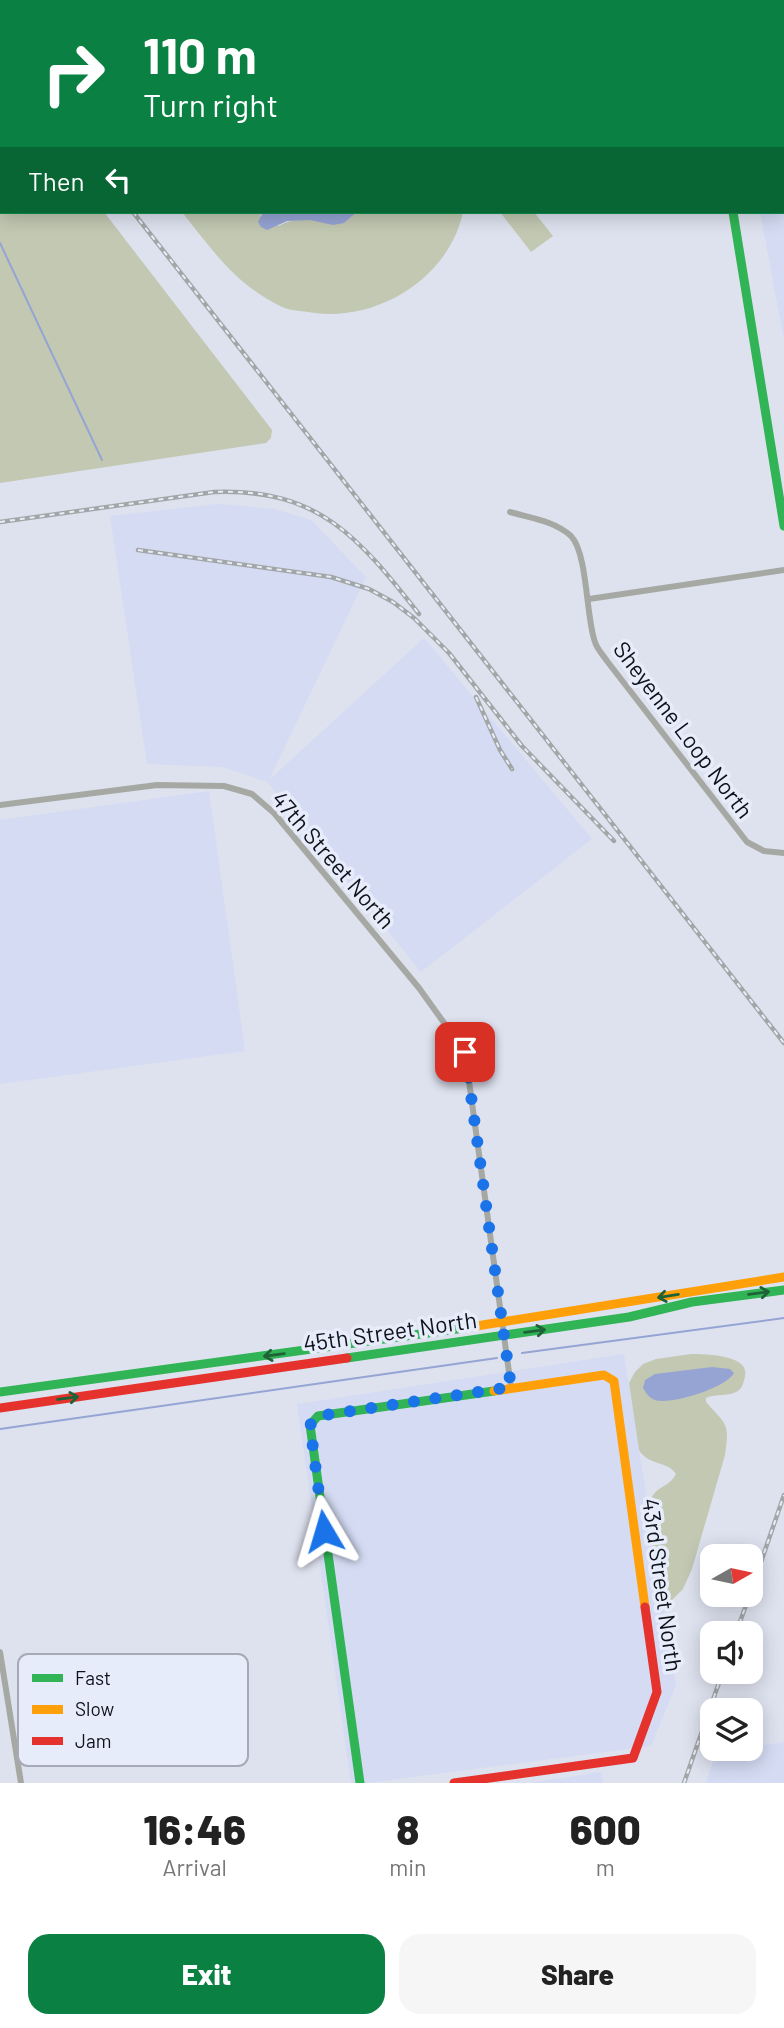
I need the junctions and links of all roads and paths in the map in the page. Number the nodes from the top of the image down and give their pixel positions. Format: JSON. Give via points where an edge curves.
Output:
{"nodes":[{"id":1,"x":733,"y":214,"type":"edge"},
{"id":2,"x":510,"y":512,"type":"dead end"},
{"id":3,"x":784,"y":526,"type":"edge"},
{"id":4,"x":784,"y":570,"type":"edge"},
{"id":5,"x":589,"y":599,"type":"junction"},
{"id":6,"x":0,"y":805,"type":"edge"},
{"id":7,"x":784,"y":853,"type":"edge"},
{"id":8,"x":784,"y":1277,"type":"edge"},
{"id":9,"x":784,"y":1290,"type":"edge"},
{"id":10,"x":502,"y":1324,"type":"junction"},
{"id":11,"x":503,"y":1335,"type":"junction"},
{"id":12,"x":511,"y":1387,"type":"junction"},
{"id":13,"x":0,"y":1392,"type":"edge"},
{"id":14,"x":0,"y":1408,"type":"edge"},
{"id":15,"x":0,"y":1652,"type":"edge"},
{"id":16,"x":18,"y":1764,"type":"edge"},
{"id":17,"x":360,"y":1783,"type":"edge"},
{"id":18,"x":454,"y":1783,"type":"edge"}],
"edges":[{"from":1,"to":3,"type":"main road"},
{"from":2,"to":5,"type":"street","name":"Sheyenne Loop North","via":[[550,523],[572,537]]},
{"from":4,"to":5,"type":"street"},
{"from":5,"to":7,"type":"street","name":"Sheyenne Loop North","via":[[595,643],[635,698],[747,842],[764,851]]},
{"from":6,"to":10,"type":"street","name":"47th Street North","via":[[157,785],[224,786],[252,793],[274,813],[465,1052]]},
{"from":8,"to":10,"type":"main road","name":"45th Street North","one_way":true},
{"from":11,"to":9,"type":"main road","name":"45th Street North","one_way":true},
{"from":10,"to":11,"type":"street"},
{"from":10,"to":13,"type":"main road","name":"45th Street North","one_way":true},
{"from":11,"to":12,"type":"street"},
{"from":14,"to":11,"type":"main road","name":"45th Street North","one_way":true},
{"from":12,"to":17,"type":"main road","via":[[318,1416],[310,1425]]},
{"from":12,"to":18,"type":"main road","name":"43rd Street North","via":[[604,1375],[614,1381],[657,1692],[633,1758]]},
{"from":15,"to":16,"type":"street"}]}
